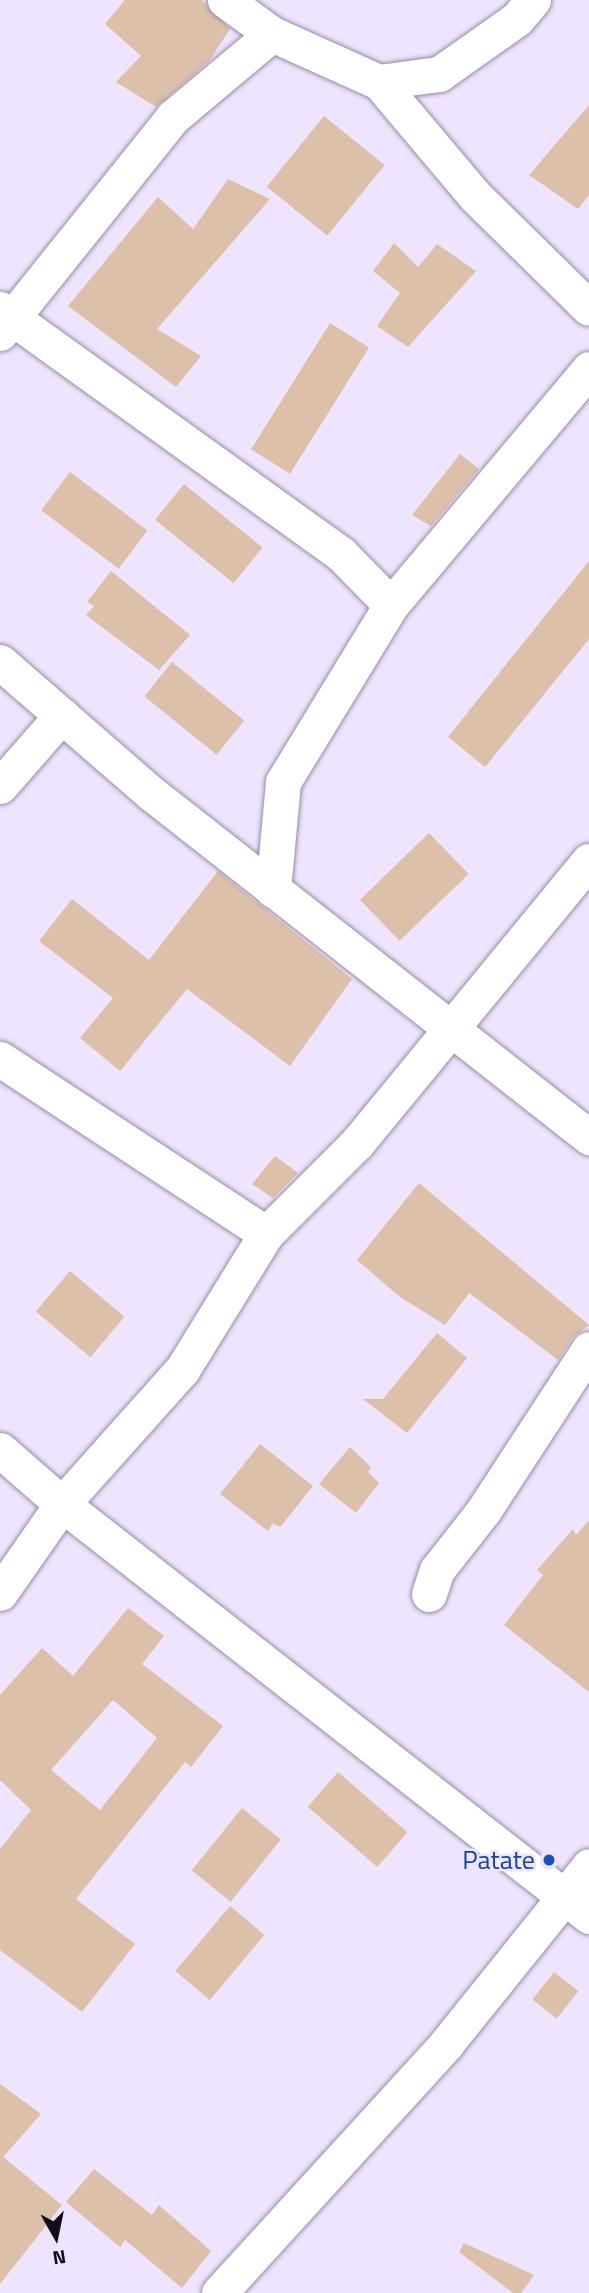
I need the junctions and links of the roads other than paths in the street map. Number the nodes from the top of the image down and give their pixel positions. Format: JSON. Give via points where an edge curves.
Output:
{"nodes":[{"id":1,"x":225,"y":0,"type":"edge"},
{"id":2,"x":533,"y":0,"type":"edge"},
{"id":3,"x":272,"y":34,"type":"junction"},
{"id":4,"x":379,"y":82,"type":"junction"},
{"id":5,"x":589,"y":309,"type":"edge"},
{"id":6,"x":4,"y":320,"type":"edge"},
{"id":7,"x":589,"y":369,"type":"edge"},
{"id":8,"x":391,"y":605,"type":"junction"},
{"id":9,"x":0,"y":662,"type":"edge"},
{"id":10,"x":62,"y":715,"type":"junction"},
{"id":11,"x":0,"y":786,"type":"edge"},
{"id":12,"x":589,"y":861,"type":"edge"},
{"id":13,"x":273,"y":890,"type":"junction"},
{"id":14,"x":451,"y":1033,"type":"junction"},
{"id":15,"x":0,"y":1059,"type":"edge"},
{"id":16,"x":589,"y":1137,"type":"edge"},
{"id":17,"x":266,"y":1234,"type":"junction"},
{"id":18,"x":589,"y":1349,"type":"edge"},
{"id":19,"x":0,"y":1450,"type":"edge"},
{"id":20,"x":62,"y":1504,"type":"junction"},
{"id":21,"x":0,"y":1593,"type":"edge"},
{"id":22,"x":429,"y":1594,"type":"dead end"},
{"id":23,"x":589,"y":1866,"type":"edge"},
{"id":24,"x":577,"y":1906,"type":"edge"},
{"id":25,"x":219,"y":2293,"type":"edge"}],
"edges":[{"from":1,"to":3,"type":"street"},
{"from":2,"to":4,"type":"street","via":[[517,19],[439,74]]},
{"from":3,"to":4,"type":"street"},
{"from":3,"to":6,"type":"street","via":[[173,117]]},
{"from":4,"to":5,"type":"street","via":[[476,197]]},
{"from":6,"to":8,"type":"street","via":[[341,554]]},
{"from":7,"to":8,"type":"street"},
{"from":8,"to":13,"type":"street","via":[[283,782]]},
{"from":9,"to":10,"type":"street"},
{"from":10,"to":11,"type":"street"},
{"from":10,"to":13,"type":"street"},
{"from":12,"to":14,"type":"street"},
{"from":13,"to":14,"type":"street"},
{"from":14,"to":16,"type":"street"},
{"from":14,"to":17,"type":"street","via":[[357,1143]]},
{"from":15,"to":17,"type":"street"},
{"from":17,"to":20,"type":"street","via":[[182,1370]]},
{"from":18,"to":22,"type":"street","via":[[484,1510],[437,1570]]},
{"from":19,"to":20,"type":"street"},
{"from":20,"to":21,"type":"street"},
{"from":20,"to":24,"type":"street"},
{"from":23,"to":24,"type":"street"},
{"from":24,"to":25,"type":"street"}]}
